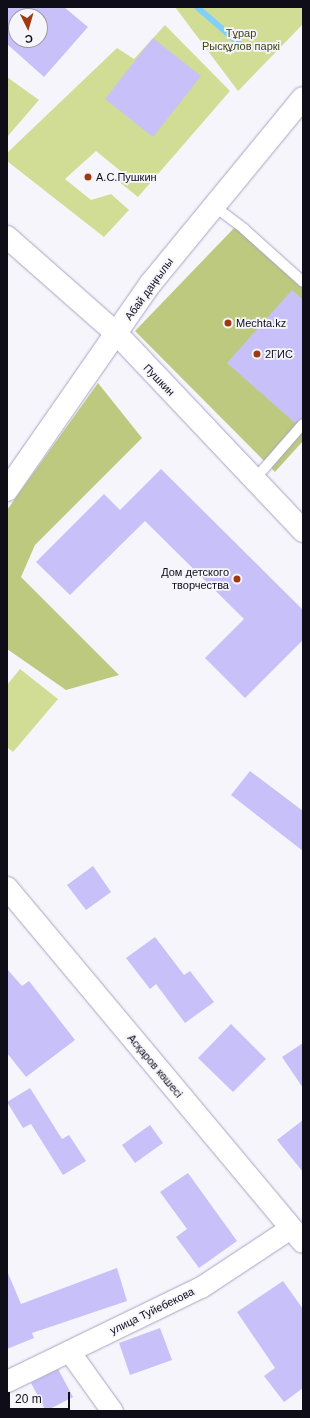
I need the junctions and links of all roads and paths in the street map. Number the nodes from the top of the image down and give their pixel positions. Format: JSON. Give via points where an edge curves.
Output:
{"nodes":[{"id":1,"x":303,"y":98,"type":"edge"},
{"id":2,"x":214,"y":206,"type":"junction"},
{"id":3,"x":7,"y":237,"type":"edge"},
{"id":4,"x":303,"y":282,"type":"edge"},
{"id":5,"x":116,"y":334,"type":"junction"},
{"id":6,"x":303,"y":424,"type":"edge"},
{"id":7,"x":254,"y":480,"type":"junction"},
{"id":8,"x":7,"y":490,"type":"edge"},
{"id":9,"x":303,"y":531,"type":"edge"},
{"id":10,"x":7,"y":888,"type":"edge"},
{"id":11,"x":297,"y":1235,"type":"edge"},
{"id":12,"x":69,"y":1350,"type":"junction"},
{"id":13,"x":7,"y":1381,"type":"edge"},
{"id":14,"x":112,"y":1411,"type":"edge"}],
"edges":[{"from":1,"to":2,"type":"main road","name":"Абай даңғылы"},
{"from":2,"to":4,"type":"lane"},
{"from":2,"to":5,"type":"main road","name":"Абай даңғылы","via":[[151,283]]},
{"from":3,"to":5,"type":"main road","name":"Пушкин"},
{"from":5,"to":7,"type":"main road","name":"Пушкин"},
{"from":5,"to":8,"type":"main road","name":"Абай даңғылы"},
{"from":6,"to":7,"type":"lane"},
{"from":7,"to":9,"type":"main road","name":"Пушкин"},
{"from":10,"to":11,"type":"main road","name":"Асқаров көшесі"},
{"from":11,"to":12,"type":"street","name":"улица Туйебекова","via":[[201,1287]]},
{"from":12,"to":13,"type":"street","name":"улица Туйебекова"},
{"from":12,"to":14,"type":"street"}]}
